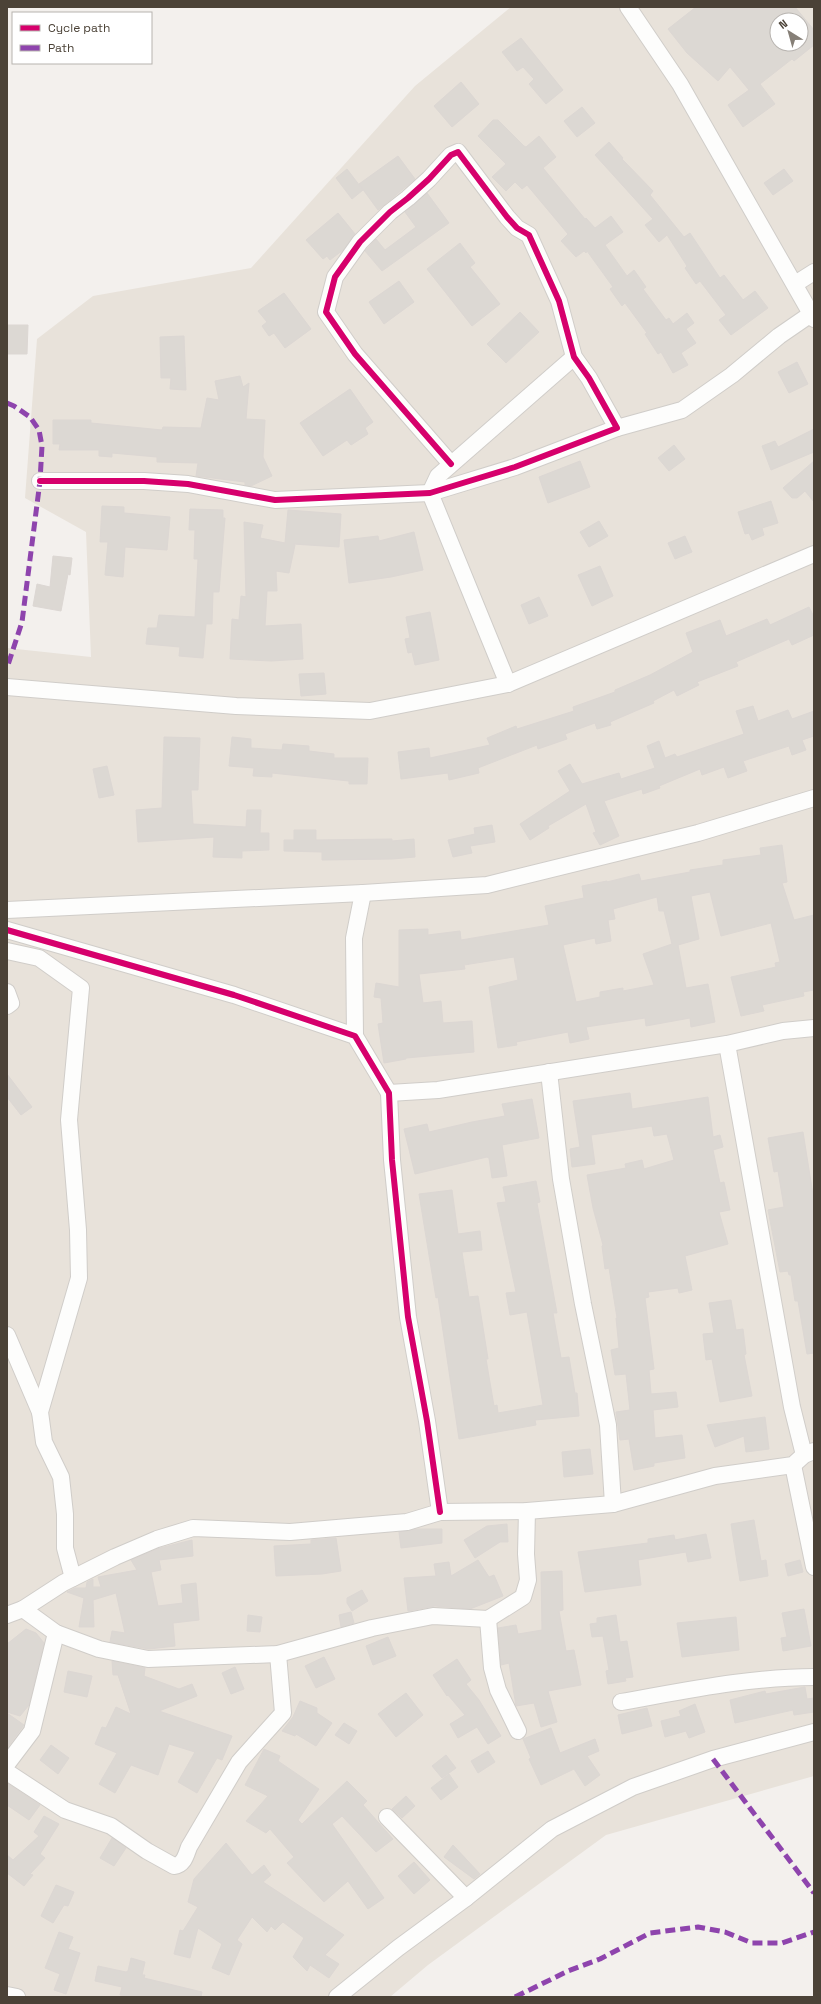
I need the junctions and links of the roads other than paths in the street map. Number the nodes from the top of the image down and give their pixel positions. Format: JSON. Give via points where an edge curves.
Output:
{"nodes":[{"id":1,"x":628,"y":7,"type":"edge"},
{"id":2,"x":814,"y":272,"type":"edge"},
{"id":3,"x":795,"y":284,"type":"junction"},
{"id":4,"x":813,"y":317,"type":"edge"},
{"id":5,"x":574,"y":356,"type":"junction"},
{"id":6,"x":617,"y":428,"type":"junction"},
{"id":7,"x":450,"y":464,"type":"junction"},
{"id":8,"x":40,"y":481,"type":"dead end"},
{"id":9,"x":430,"y":493,"type":"junction"},
{"id":10,"x":814,"y":554,"type":"edge"},
{"id":11,"x":508,"y":684,"type":"junction"},
{"id":12,"x":7,"y":688,"type":"edge"},
{"id":13,"x":814,"y":798,"type":"edge"},
{"id":14,"x":363,"y":893,"type":"junction"},
{"id":15,"x":7,"y":910,"type":"edge"},
{"id":16,"x":7,"y":930,"type":"edge"},
{"id":17,"x":7,"y":951,"type":"edge"},
{"id":18,"x":7,"y":992,"type":"edge"},
{"id":19,"x":7,"y":1006,"type":"edge"},
{"id":20,"x":814,"y":1028,"type":"edge"},
{"id":21,"x":355,"y":1036,"type":"junction"},
{"id":22,"x":727,"y":1044,"type":"junction"},
{"id":23,"x":549,"y":1072,"type":"junction"},
{"id":24,"x":389,"y":1093,"type":"junction"},
{"id":25,"x":7,"y":1335,"type":"edge"},
{"id":26,"x":40,"y":1412,"type":"junction"},
{"id":27,"x":804,"y":1457,"type":"edge"},
{"id":28,"x":613,"y":1504,"type":"junction"},
{"id":29,"x":527,"y":1511,"type":"junction"},
{"id":30,"x":440,"y":1512,"type":"junction"},
{"id":31,"x":814,"y":1567,"type":"edge"},
{"id":32,"x":73,"y":1578,"type":"junction"},
{"id":33,"x":23,"y":1609,"type":"junction"},
{"id":34,"x":7,"y":1615,"type":"edge"},
{"id":35,"x":488,"y":1619,"type":"junction"},
{"id":36,"x":56,"y":1633,"type":"junction"},
{"id":37,"x":278,"y":1654,"type":"junction"},
{"id":38,"x":814,"y":1677,"type":"edge"},
{"id":39,"x":621,"y":1702,"type":"dead end"},
{"id":40,"x":518,"y":1731,"type":"dead end"},
{"id":41,"x":814,"y":1732,"type":"edge"},
{"id":42,"x":7,"y":1764,"type":"edge"},
{"id":43,"x":7,"y":1772,"type":"edge"},
{"id":44,"x":387,"y":1817,"type":"dead end"},
{"id":45,"x":466,"y":1898,"type":"junction"},
{"id":46,"x":7,"y":1995,"type":"edge"},
{"id":47,"x":16,"y":1997,"type":"edge"},
{"id":48,"x":337,"y":1997,"type":"edge"}],
"edges":[{"from":1,"to":3,"type":"street","via":[[680,84]]},
{"from":2,"to":3,"type":"street"},
{"from":3,"to":4,"type":"street"},
{"from":4,"to":6,"type":"street","via":[[779,336],[732,375],[682,410]]},
{"from":5,"to":6,"type":"street"},
{"from":5,"to":7,"type":"street"},
{"from":5,"to":7,"type":"street","via":[[559,301],[529,235],[507,218],[458,152],[451,156],[414,194],[390,212],[360,242],[335,276],[326,312],[355,354]]},
{"from":6,"to":9,"type":"street","via":[[515,467]]},
{"from":7,"to":9,"type":"street","via":[[438,476]]},
{"from":8,"to":9,"type":"street","via":[[144,481],[188,484],[275,500]]},
{"from":9,"to":11,"type":"street"},
{"from":10,"to":11,"type":"street"},
{"from":11,"to":12,"type":"street","via":[[370,711],[236,706]]},
{"from":13,"to":14,"type":"street","via":[[698,833],[487,885]]},
{"from":14,"to":15,"type":"street"},
{"from":14,"to":21,"type":"street","via":[[354,938]]},
{"from":16,"to":21,"type":"street","via":[[234,995]]},
{"from":17,"to":26,"type":"street","via":[[39,958],[82,988],[69,1120],[78,1230],[79,1278]]},
{"from":18,"to":19,"type":"street","via":[[11,1003]]},
{"from":20,"to":22,"type":"street","via":[[783,1030]]},
{"from":21,"to":24,"type":"street"},
{"from":22,"to":23,"type":"street"},
{"from":22,"to":27,"type":"street","via":[[792,1407]]},
{"from":23,"to":24,"type":"street","via":[[438,1090]]},
{"from":23,"to":28,"type":"street","via":[[561,1179],[608,1426]]},
{"from":24,"to":30,"type":"street","via":[[392,1160],[408,1317]]},
{"from":25,"to":26,"type":"street"},
{"from":26,"to":32,"type":"street","via":[[44,1442],[61,1477],[65,1548]]},
{"from":27,"to":28,"type":"street","via":[[716,1476]]},
{"from":27,"to":31,"type":"street"},
{"from":28,"to":29,"type":"street"},
{"from":29,"to":30,"type":"street"},
{"from":29,"to":35,"type":"street","via":[[528,1580],[522,1597]]},
{"from":30,"to":32,"type":"street","via":[[407,1522],[290,1532],[193,1528],[157,1539]]},
{"from":32,"to":33,"type":"street"},
{"from":33,"to":34,"type":"street"},
{"from":33,"to":36,"type":"street"},
{"from":35,"to":37,"type":"street","via":[[433,1616],[372,1628]]},
{"from":35,"to":40,"type":"street","via":[[492,1668],[498,1690]]},
{"from":36,"to":37,"type":"street","via":[[99,1648],[148,1659]]},
{"from":36,"to":42,"type":"street","via":[[32,1731]]},
{"from":37,"to":43,"type":"street","via":[[283,1713],[239,1762],[179,1866],[174,1866],[147,1851],[111,1826],[65,1810]]},
{"from":38,"to":39,"type":"street","via":[[786,1677],[716,1686]]},
{"from":41,"to":45,"type":"street","via":[[713,1759],[633,1786],[552,1829]]},
{"from":44,"to":45,"type":"street"},
{"from":45,"to":48,"type":"street"},
{"from":46,"to":47,"type":"street"}]}
